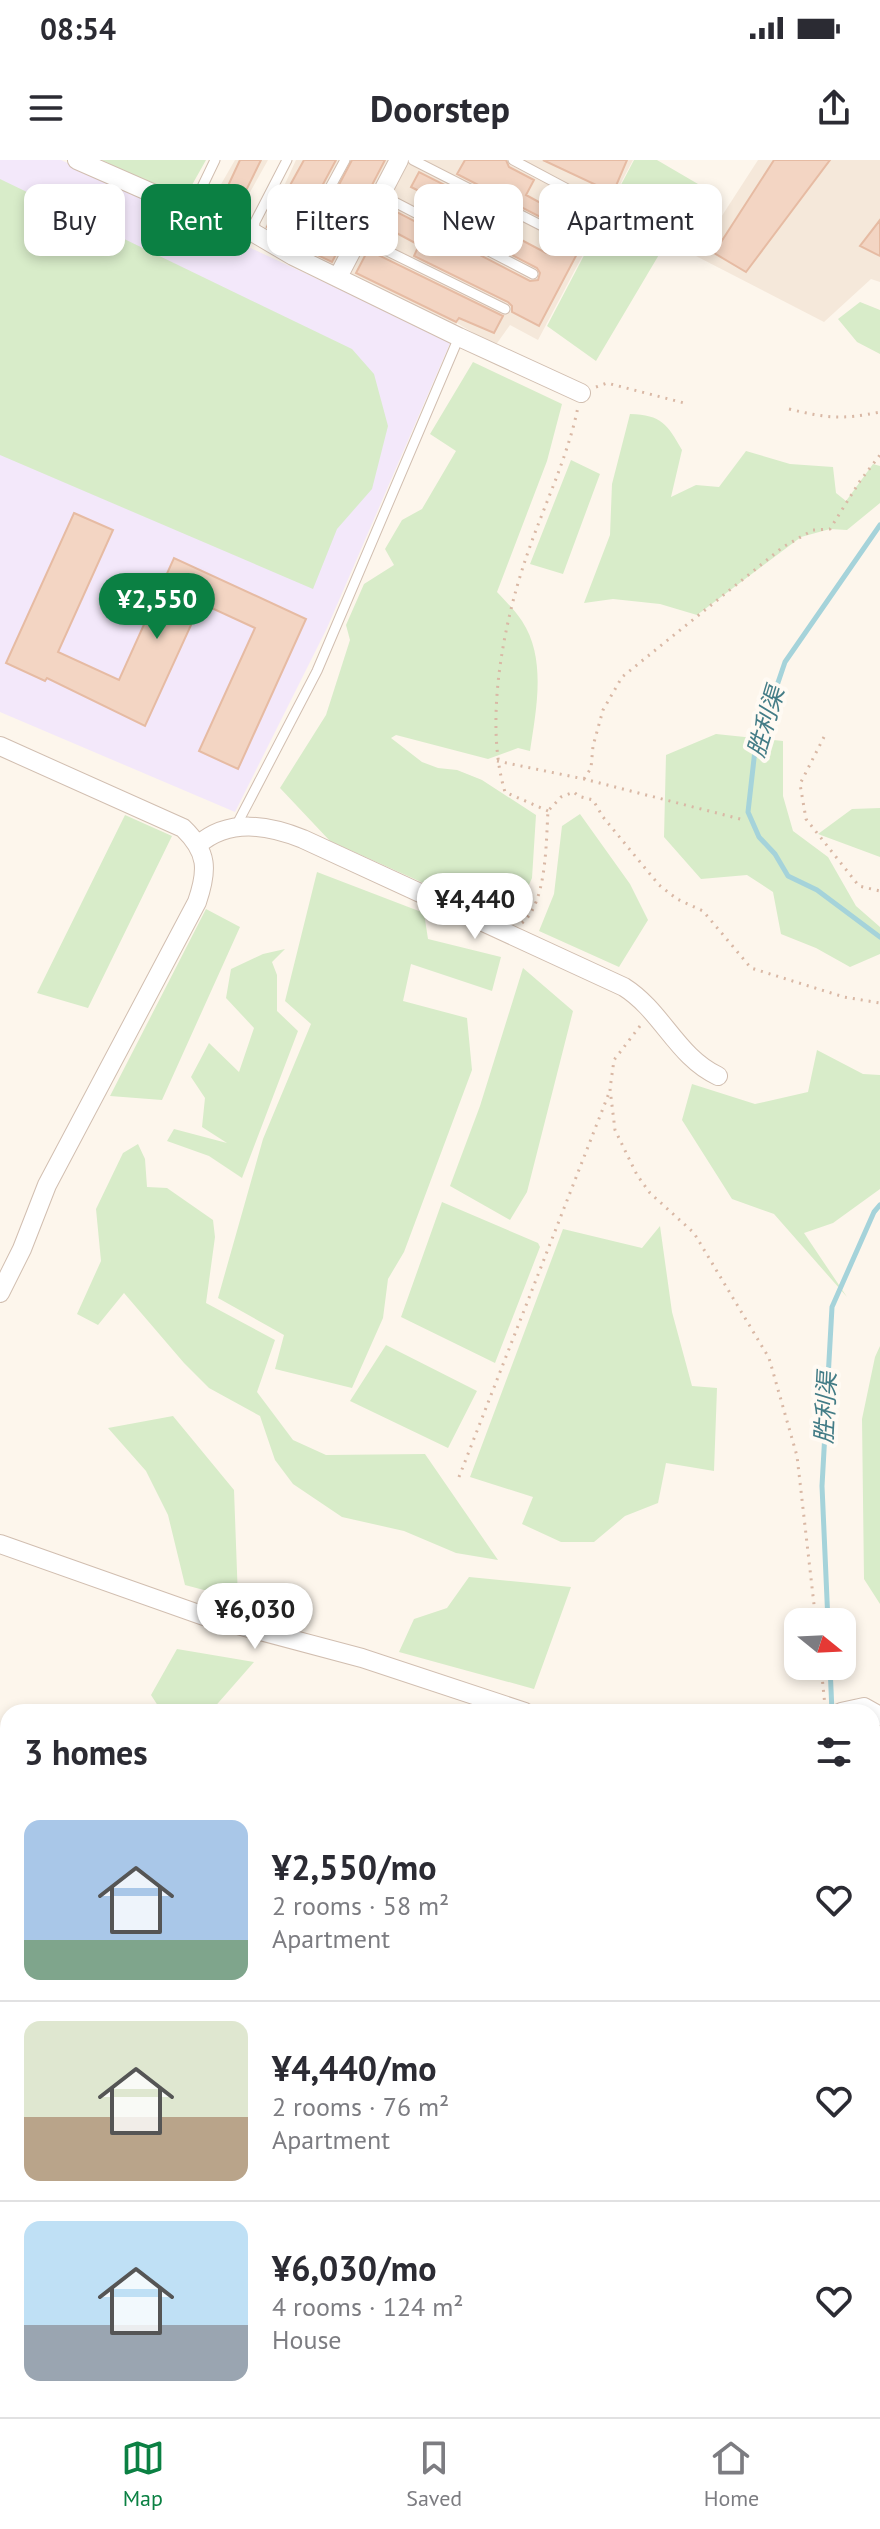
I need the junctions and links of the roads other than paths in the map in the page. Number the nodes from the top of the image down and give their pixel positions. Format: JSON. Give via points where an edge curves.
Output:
{"nodes":[{"id":1,"x":77,"y":160,"type":"edge"},
{"id":2,"x":215,"y":160,"type":"edge"},
{"id":3,"x":287,"y":160,"type":"edge"},
{"id":4,"x":345,"y":160,"type":"edge"},
{"id":5,"x":399,"y":160,"type":"edge"},
{"id":6,"x":413,"y":160,"type":"edge"},
{"id":7,"x":513,"y":160,"type":"edge"},
{"id":8,"x":203,"y":184,"type":"edge"},
{"id":9,"x":332,"y":184,"type":"edge"},
{"id":10,"x":387,"y":184,"type":"edge"},
{"id":11,"x":558,"y":184,"type":"edge"},
{"id":12,"x":141,"y":188,"type":"edge"},
{"id":13,"x":398,"y":204,"type":"edge"},
{"id":14,"x":539,"y":224,"type":"edge"},
{"id":15,"x":251,"y":233,"type":"edge"},
{"id":16,"x":254,"y":233,"type":"junction"},
{"id":17,"x":267,"y":241,"type":"edge"},
{"id":18,"x":293,"y":256,"type":"edge"},
{"id":19,"x":349,"y":256,"type":"edge"},
{"id":20,"x":398,"y":256,"type":"edge"},
{"id":21,"x":533,"y":274,"type":"dead end"},
{"id":22,"x":338,"y":277,"type":"junction"},
{"id":23,"x":505,"y":309,"type":"dead end"},
{"id":24,"x":459,"y":337,"type":"junction"},
{"id":25,"x":581,"y":393,"type":"road end"},
{"id":26,"x":0,"y":746,"type":"edge"},
{"id":27,"x":236,"y":826,"type":"junction"},
{"id":28,"x":198,"y":845,"type":"junction"},
{"id":29,"x":718,"y":1076,"type":"dead end"},
{"id":30,"x":0,"y":1293,"type":"edge"},
{"id":31,"x":0,"y":1544,"type":"edge"},
{"id":32,"x":501,"y":1704,"type":"edge"}],
"edges":[{"from":1,"to":12,"type":"street"},
{"from":2,"to":8,"type":"lane"},
{"from":3,"to":16,"type":"lane"},
{"from":4,"to":9,"type":"lane"},
{"from":5,"to":10,"type":"street"},
{"from":6,"to":14,"type":"lane"},
{"from":7,"to":11,"type":"lane"},
{"from":13,"to":21,"type":"lane"},
{"from":15,"to":16,"type":"street"},
{"from":16,"to":17,"type":"street"},
{"from":18,"to":22,"type":"street"},
{"from":19,"to":22,"type":"street"},
{"from":20,"to":23,"type":"lane"},
{"from":22,"to":24,"type":"street"},
{"from":24,"to":25,"type":"street"},
{"from":24,"to":27,"type":"lane","via":[[317,671]]},
{"from":26,"to":28,"type":"street","via":[[183,828]]},
{"from":27,"to":28,"type":"street"},
{"from":27,"to":29,"type":"street","via":[[303,839],[624,987],[693,1061]]},
{"from":28,"to":30,"type":"street","via":[[204,883],[197,902],[47,1185]]},
{"from":31,"to":32,"type":"street","via":[[204,1616],[362,1658]]}]}
